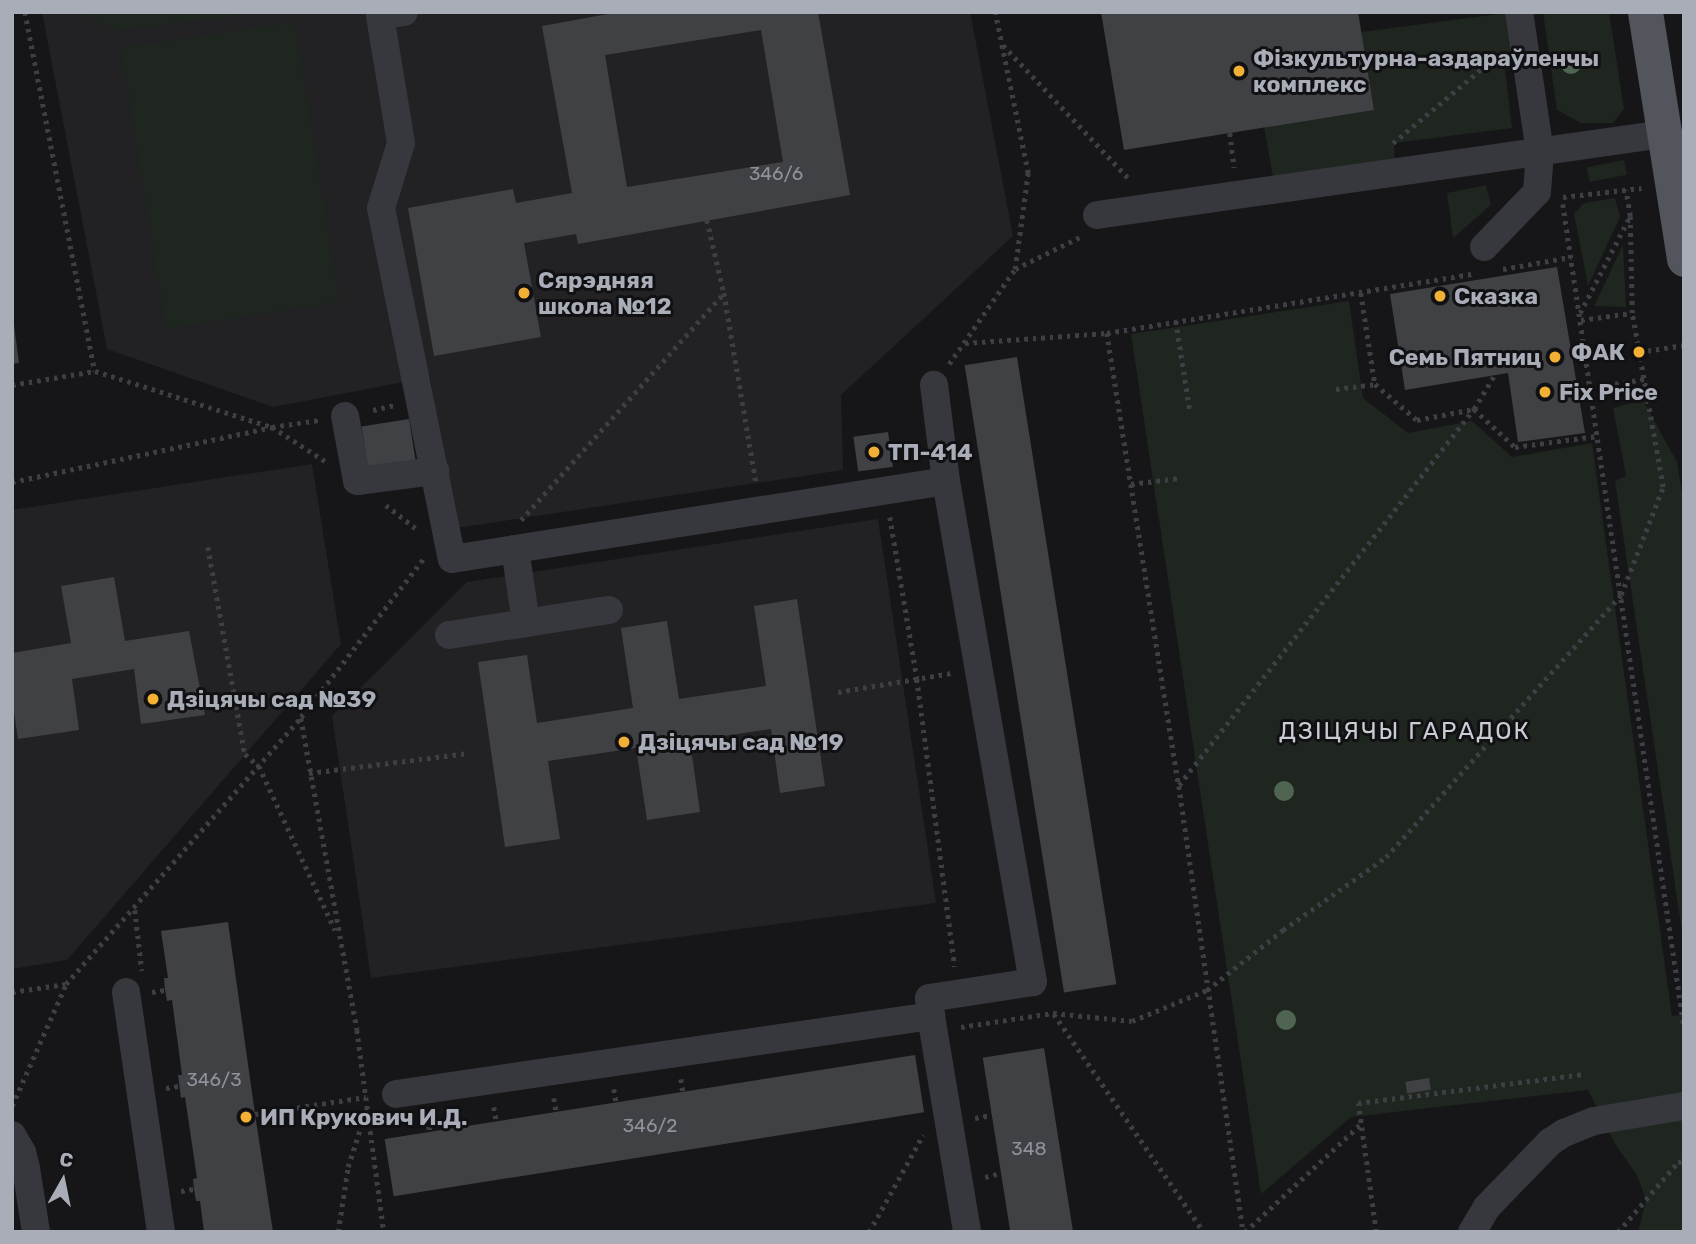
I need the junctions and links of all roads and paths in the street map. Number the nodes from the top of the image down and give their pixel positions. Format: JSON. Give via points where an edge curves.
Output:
{"nodes":[{"id":1,"x":25,"y":12,"type":"edge"},
{"id":2,"x":404,"y":12,"type":"edge"},
{"id":3,"x":995,"y":12,"type":"edge"},
{"id":4,"x":1645,"y":12,"type":"edge"},
{"id":5,"x":1521,"y":23,"type":"edge"},
{"id":6,"x":1002,"y":44,"type":"junction"},
{"id":7,"x":1230,"y":133,"type":"dead end"},
{"id":8,"x":1663,"y":134,"type":"junction"},
{"id":9,"x":1393,"y":143,"type":"dead end"},
{"id":10,"x":1548,"y":151,"type":"junction"},
{"id":11,"x":1234,"y":170,"type":"dead end"},
{"id":12,"x":1134,"y":185,"type":"dead end"},
{"id":13,"x":1646,"y":188,"type":"dead end"},
{"id":14,"x":1626,"y":190,"type":"junction"},
{"id":15,"x":1562,"y":197,"type":"junction"},
{"id":16,"x":1097,"y":215,"type":"dead end"},
{"id":17,"x":1630,"y":216,"type":"junction"},
{"id":18,"x":707,"y":220,"type":"dead end"},
{"id":19,"x":1683,"y":247,"type":"edge"},
{"id":20,"x":1571,"y":257,"type":"junction"},
{"id":21,"x":1485,"y":264,"type":"junction"},
{"id":22,"x":724,"y":293,"type":"junction"},
{"id":23,"x":1361,"y":293,"type":"junction"},
{"id":24,"x":1632,"y":313,"type":"junction"},
{"id":25,"x":1580,"y":317,"type":"junction"},
{"id":26,"x":1176,"y":321,"type":"junction"},
{"id":27,"x":1107,"y":333,"type":"junction"},
{"id":28,"x":965,"y":343,"type":"junction"},
{"id":29,"x":1684,"y":345,"type":"edge"},
{"id":30,"x":1639,"y":352,"type":"junction"},
{"id":31,"x":95,"y":371,"type":"junction"},
{"id":32,"x":1494,"y":376,"type":"dead end"},
{"id":33,"x":1644,"y":379,"type":"junction"},
{"id":34,"x":1375,"y":384,"type":"junction"},
{"id":35,"x":12,"y":385,"type":"edge"},
{"id":36,"x":934,"y":385,"type":"joint"},
{"id":37,"x":1590,"y":388,"type":"junction"},
{"id":38,"x":1336,"y":389,"type":"dead end"},
{"id":39,"x":420,"y":400,"type":"junction"},
{"id":40,"x":1474,"y":409,"type":"junction"},
{"id":41,"x":1190,"y":411,"type":"dead end"},
{"id":42,"x":345,"y":415,"type":"junction"},
{"id":43,"x":272,"y":427,"type":"junction"},
{"id":44,"x":1597,"y":436,"type":"junction"},
{"id":45,"x":435,"y":471,"type":"junction"},
{"id":46,"x":1180,"y":478,"type":"dead end"},
{"id":47,"x":357,"y":481,"type":"junction"},
{"id":48,"x":946,"y":481,"type":"junction"},
{"id":49,"x":12,"y":482,"type":"edge"},
{"id":50,"x":1131,"y":485,"type":"junction"},
{"id":51,"x":886,"y":491,"type":"junction"},
{"id":52,"x":758,"y":494,"type":"dead end"},
{"id":53,"x":425,"y":536,"type":"dead end"},
{"id":54,"x":516,"y":537,"type":"junction"},
{"id":55,"x":208,"y":547,"type":"dead end"},
{"id":56,"x":426,"y":554,"type":"dead end"},
{"id":57,"x":1621,"y":595,"type":"junction"},
{"id":58,"x":608,"y":610,"type":"dead end"},
{"id":59,"x":526,"y":623,"type":"junction"},
{"id":60,"x":449,"y":635,"type":"dead end"},
{"id":61,"x":979,"y":668,"type":"junction"},
{"id":62,"x":917,"y":679,"type":"junction"},
{"id":63,"x":838,"y":692,"type":"dead end"},
{"id":64,"x":301,"y":717,"type":"junction"},
{"id":65,"x":468,"y":753,"type":"dead end"},
{"id":66,"x":259,"y":766,"type":"junction"},
{"id":67,"x":309,"y":773,"type":"junction"},
{"id":68,"x":1179,"y":786,"type":"junction"},
{"id":69,"x":134,"y":909,"type":"junction"},
{"id":70,"x":338,"y":937,"type":"junction"},
{"id":71,"x":134,"y":982,"type":"joint"},
{"id":72,"x":66,"y":984,"type":"junction"},
{"id":73,"x":1207,"y":990,"type":"junction"},
{"id":74,"x":12,"y":992,"type":"edge"},
{"id":75,"x":958,"y":993,"type":"junction"},
{"id":76,"x":1053,"y":1013,"type":"junction"},
{"id":77,"x":931,"y":1016,"type":"junction"},
{"id":78,"x":962,"y":1026,"type":"junction"},
{"id":79,"x":1684,"y":1026,"type":"edge"},
{"id":80,"x":958,"y":1031,"type":"dead end"},
{"id":81,"x":1584,"y":1074,"type":"dead end"},
{"id":82,"x":396,"y":1094,"type":"dead end"},
{"id":83,"x":366,"y":1097,"type":"junction"},
{"id":84,"x":944,"y":1099,"type":"junction"},
{"id":85,"x":12,"y":1106,"type":"edge"},
{"id":86,"x":1684,"y":1106,"type":"edge"},
{"id":87,"x":368,"y":1107,"type":"junction"},
{"id":88,"x":255,"y":1114,"type":"dead end"},
{"id":89,"x":992,"y":1115,"type":"dead end"},
{"id":90,"x":967,"y":1120,"type":"dead end"},
{"id":91,"x":1361,"y":1124,"type":"junction"},
{"id":92,"x":12,"y":1135,"type":"edge"},
{"id":93,"x":1684,"y":1161,"type":"edge"},
{"id":94,"x":1002,"y":1173,"type":"dead end"},
{"id":95,"x":978,"y":1178,"type":"dead end"},
{"id":96,"x":36,"y":1232,"type":"edge"},
{"id":97,"x":161,"y":1232,"type":"edge"},
{"id":98,"x":338,"y":1232,"type":"edge"},
{"id":99,"x":384,"y":1232,"type":"edge"},
{"id":100,"x":869,"y":1232,"type":"edge"},
{"id":101,"x":967,"y":1232,"type":"edge"},
{"id":102,"x":1204,"y":1232,"type":"edge"},
{"id":103,"x":1244,"y":1232,"type":"edge"},
{"id":104,"x":1376,"y":1232,"type":"edge"},
{"id":105,"x":1472,"y":1232,"type":"edge"},
{"id":106,"x":1618,"y":1232,"type":"edge"}],
"edges":[{"from":1,"to":31,"type":"path"},
{"from":2,"to":39,"type":"lane","via":[[380,16],[401,142],[381,208]]},
{"from":3,"to":6,"type":"path"},
{"from":4,"to":8,"type":"main road"},
{"from":5,"to":9,"type":"path"},
{"from":5,"to":10,"type":"lane"},
{"from":6,"to":12,"type":"path"},
{"from":6,"to":28,"type":"path","via":[[1028,173],[1016,269]]},
{"from":7,"to":11,"type":"path"},
{"from":8,"to":10,"type":"lane"},
{"from":8,"to":19,"type":"main road"},
{"from":10,"to":15,"type":"path"},
{"from":10,"to":16,"type":"lane"},
{"from":10,"to":21,"type":"lane","via":[[1537,192]]},
{"from":13,"to":14,"type":"path"},
{"from":14,"to":15,"type":"path"},
{"from":14,"to":17,"type":"path"},
{"from":15,"to":20,"type":"path"},
{"from":17,"to":24,"type":"path"},
{"from":17,"to":25,"type":"path"},
{"from":18,"to":22,"type":"path"},
{"from":20,"to":21,"type":"path"},
{"from":20,"to":25,"type":"path"},
{"from":21,"to":23,"type":"path"},
{"from":22,"to":52,"type":"path"},
{"from":22,"to":54,"type":"path"},
{"from":23,"to":26,"type":"path"},
{"from":23,"to":34,"type":"path"},
{"from":24,"to":25,"type":"path"},
{"from":24,"to":30,"type":"path"},
{"from":25,"to":37,"type":"path"},
{"from":26,"to":27,"type":"path"},
{"from":26,"to":41,"type":"path"},
{"from":27,"to":28,"type":"path"},
{"from":27,"to":50,"type":"path"},
{"from":28,"to":36,"type":"path"},
{"from":29,"to":30,"type":"path"},
{"from":30,"to":33,"type":"path"},
{"from":31,"to":35,"type":"path"},
{"from":31,"to":43,"type":"path"},
{"from":32,"to":40,"type":"path"},
{"from":33,"to":37,"type":"path"},
{"from":33,"to":57,"type":"path","via":[[1663,486]]},
{"from":34,"to":38,"type":"path"},
{"from":34,"to":40,"type":"path","via":[[1417,420]]},
{"from":36,"to":48,"type":"lane"},
{"from":37,"to":44,"type":"path"},
{"from":39,"to":42,"type":"path"},
{"from":39,"to":45,"type":"lane"},
{"from":40,"to":44,"type":"path","via":[[1515,447]]},
{"from":40,"to":68,"type":"path"},
{"from":42,"to":43,"type":"path"},
{"from":42,"to":47,"type":"lane"},
{"from":43,"to":47,"type":"path"},
{"from":43,"to":49,"type":"path"},
{"from":44,"to":57,"type":"path"},
{"from":45,"to":47,"type":"lane"},
{"from":45,"to":54,"type":"lane","via":[[452,559]]},
{"from":46,"to":50,"type":"path"},
{"from":47,"to":53,"type":"path"},
{"from":48,"to":51,"type":"lane"},
{"from":48,"to":61,"type":"lane"},
{"from":50,"to":68,"type":"path"},
{"from":51,"to":54,"type":"lane"},
{"from":51,"to":62,"type":"path"},
{"from":54,"to":59,"type":"lane"},
{"from":55,"to":66,"type":"path","via":[[245,754]]},
{"from":56,"to":64,"type":"path"},
{"from":57,"to":73,"type":"path","via":[[1386,857]]},
{"from":57,"to":79,"type":"path"},
{"from":58,"to":59,"type":"lane"},
{"from":59,"to":60,"type":"lane"},
{"from":61,"to":62,"type":"path"},
{"from":61,"to":75,"type":"lane","via":[[1033,982]]},
{"from":62,"to":63,"type":"path"},
{"from":62,"to":75,"type":"path"},
{"from":64,"to":66,"type":"path"},
{"from":64,"to":67,"type":"path"},
{"from":65,"to":67,"type":"path"},
{"from":66,"to":69,"type":"path"},
{"from":66,"to":70,"type":"path"},
{"from":67,"to":70,"type":"path"},
{"from":68,"to":73,"type":"path"},
{"from":69,"to":71,"type":"path"},
{"from":69,"to":72,"type":"path"},
{"from":70,"to":83,"type":"path"},
{"from":71,"to":97,"type":"lane"},
{"from":72,"to":74,"type":"path"},
{"from":72,"to":85,"type":"path"},
{"from":73,"to":76,"type":"path","via":[[1132,1021]]},
{"from":73,"to":103,"type":"path"},
{"from":75,"to":77,"type":"lane","via":[[929,998]]},
{"from":75,"to":78,"type":"path"},
{"from":76,"to":78,"type":"path"},
{"from":76,"to":102,"type":"path"},
{"from":77,"to":82,"type":"lane"},
{"from":77,"to":84,"type":"lane"},
{"from":78,"to":80,"type":"path"},
{"from":81,"to":91,"type":"path","via":[[1358,1103]]},
{"from":83,"to":87,"type":"path"},
{"from":83,"to":88,"type":"path"},
{"from":84,"to":100,"type":"path"},
{"from":84,"to":101,"type":"lane"},
{"from":86,"to":105,"type":"lane","via":[[1594,1121],[1564,1133],[1487,1207]]},
{"from":87,"to":98,"type":"path","via":[[348,1167]]},
{"from":87,"to":99,"type":"path"},
{"from":89,"to":90,"type":"path"},
{"from":91,"to":103,"type":"path"},
{"from":91,"to":104,"type":"path"},
{"from":92,"to":96,"type":"lane","via":[[26,1168]]},
{"from":93,"to":106,"type":"path","via":[[1678,1162]]},
{"from":94,"to":95,"type":"path"}]}
